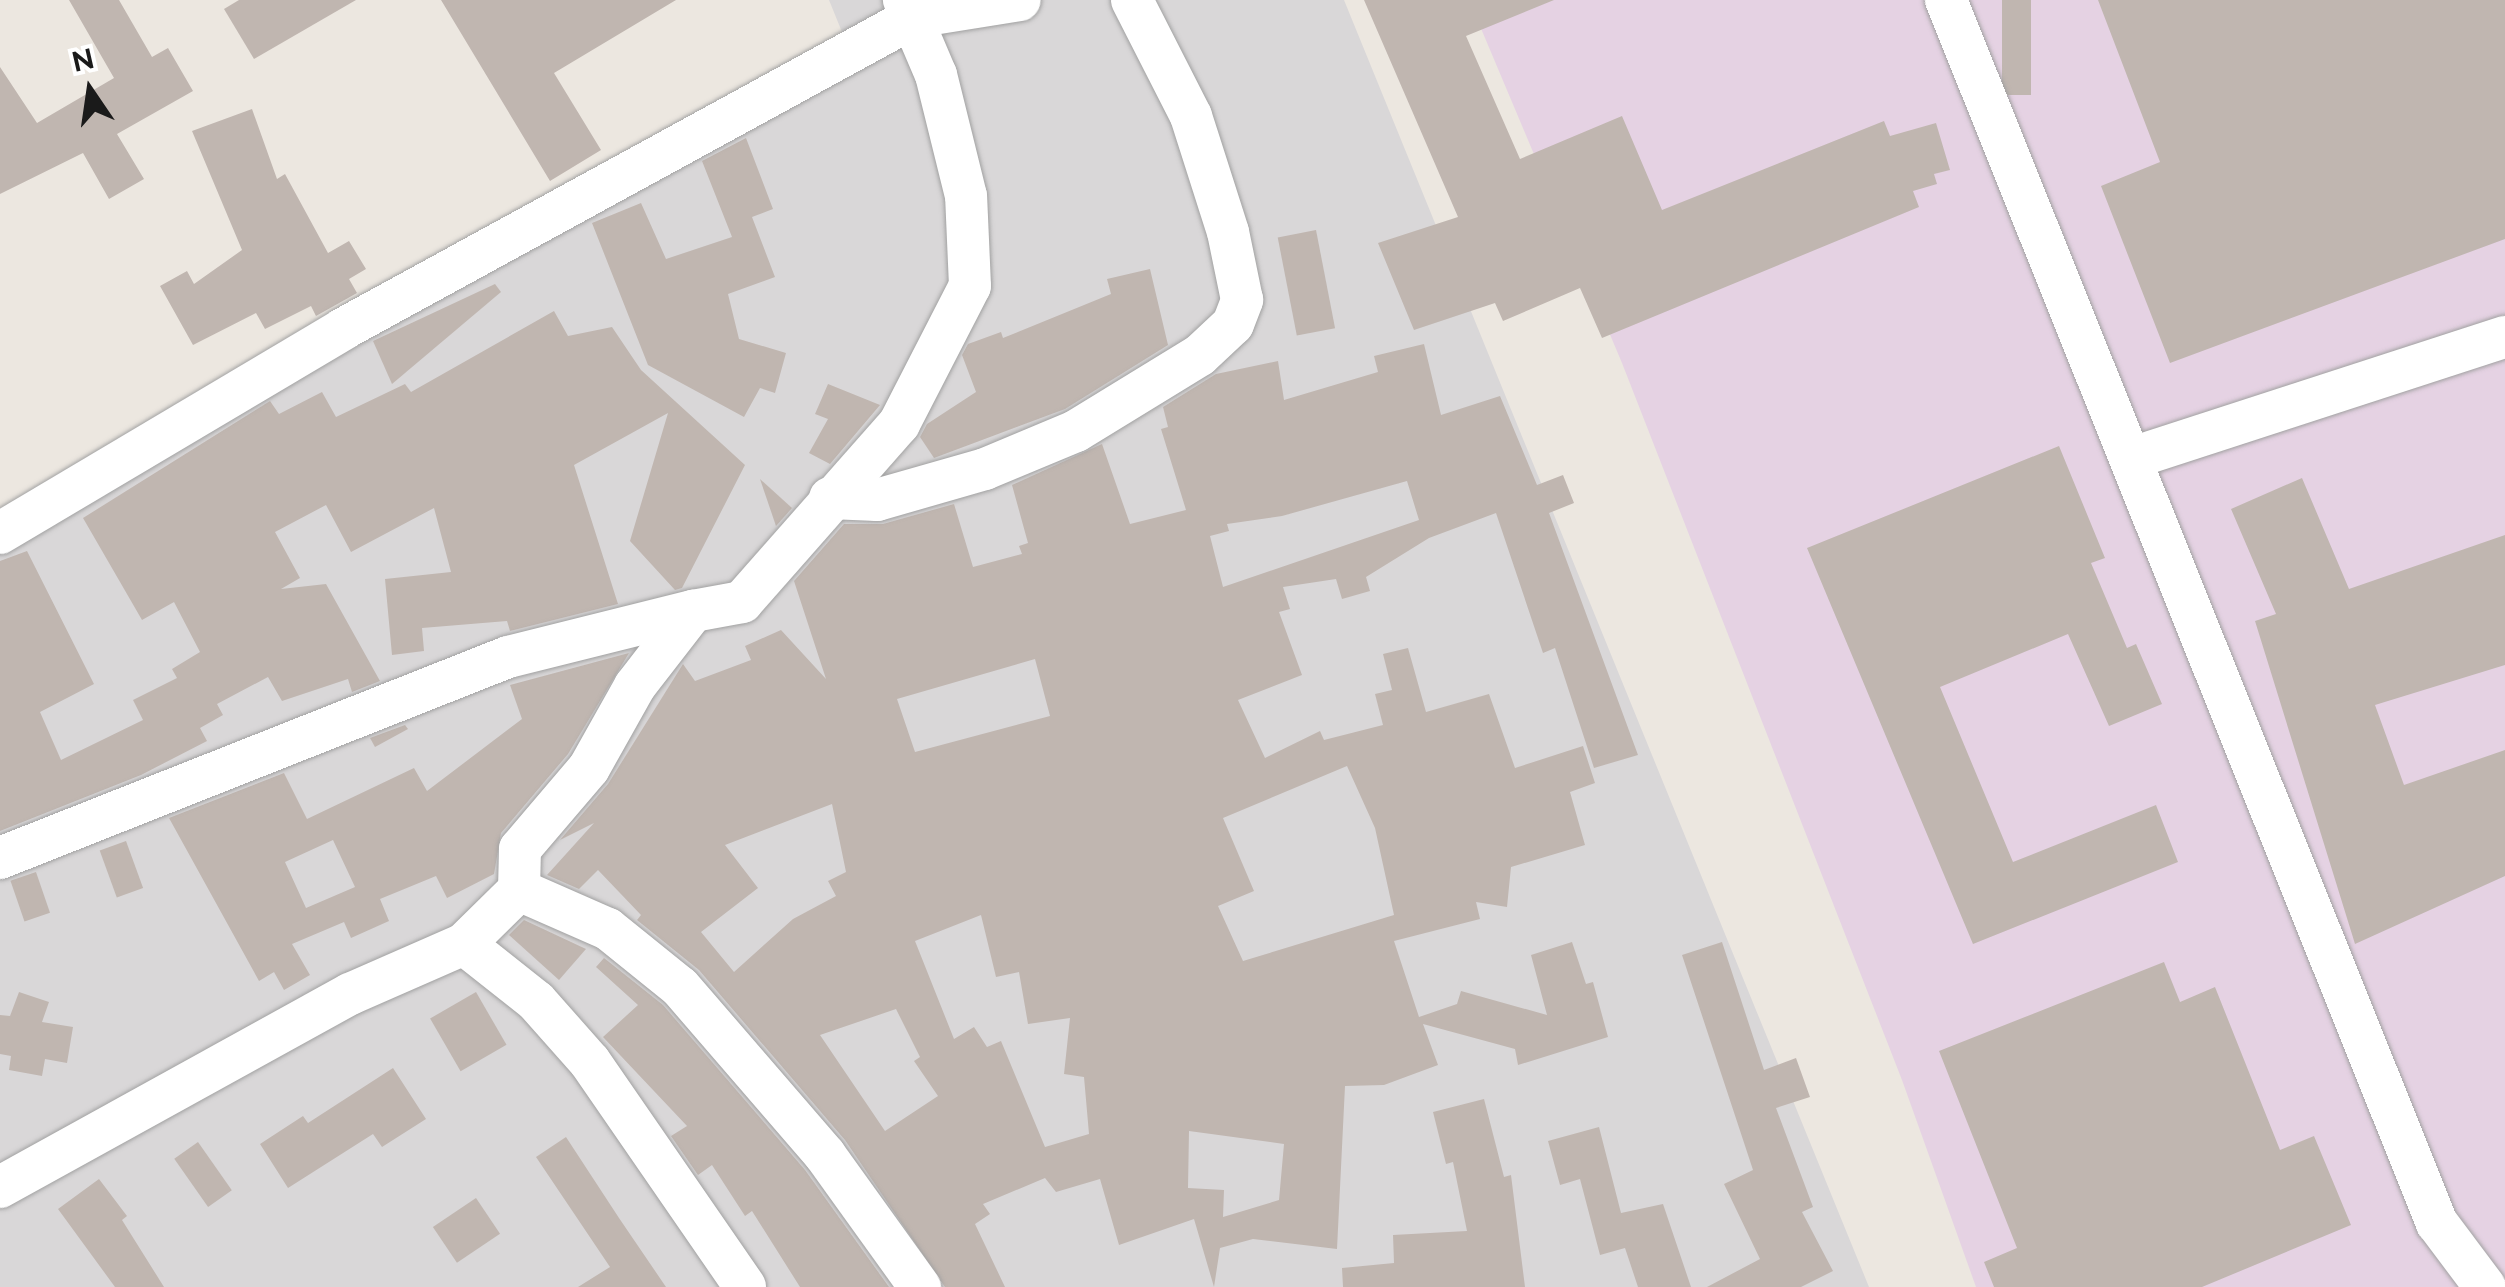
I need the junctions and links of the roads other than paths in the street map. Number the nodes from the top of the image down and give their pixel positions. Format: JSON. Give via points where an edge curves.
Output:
{"nodes":[{"id":1,"x":1020,"y":0,"type":"edge"},
{"id":2,"x":1132,"y":0,"type":"edge"},
{"id":3,"x":1946,"y":0,"type":"edge"},
{"id":4,"x":909,"y":8,"type":"edge"},
{"id":5,"x":2505,"y":337,"type":"edge"},
{"id":6,"x":2132,"y":458,"type":"junction"},
{"id":7,"x":830,"y":498,"type":"junction"},
{"id":8,"x":0,"y":533,"type":"edge"},
{"id":9,"x":693,"y":611,"type":"junction"},
{"id":10,"x":0,"y":858,"type":"edge"},
{"id":11,"x":519,"y":890,"type":"junction"},
{"id":12,"x":464,"y":944,"type":"junction"},
{"id":13,"x":0,"y":1187,"type":"edge"},
{"id":14,"x":745,"y":1287,"type":"edge"},
{"id":15,"x":920,"y":1287,"type":"edge"},
{"id":16,"x":2486,"y":1287,"type":"edge"}],
"edges":[{"from":1,"to":4,"type":"street"},
{"from":2,"to":7,"type":"street","via":[[1191,116],[1228,232],[1242,300],[1233,324],[1200,355],[1076,431],[985,469],[877,500]]},
{"from":3,"to":6,"type":"street"},
{"from":4,"to":7,"type":"street","via":[[936,75],[966,196],[970,286],[899,424]]},
{"from":4,"to":8,"type":"street","via":[[343,329]]},
{"from":5,"to":6,"type":"street"},
{"from":6,"to":16,"type":"street","via":[[2437,1222]]},
{"from":7,"to":9,"type":"street","via":[[742,602]]},
{"from":9,"to":10,"type":"street","via":[[508,657]]},
{"from":9,"to":11,"type":"street","via":[[635,686],[589,768],[520,849]]},
{"from":11,"to":12,"type":"street"},
{"from":11,"to":15,"type":"street","via":[[608,929],[680,986],[825,1154]]},
{"from":12,"to":13,"type":"street","via":[[350,994]]},
{"from":12,"to":14,"type":"street","via":[[536,1001],[590,1062]]}]}
